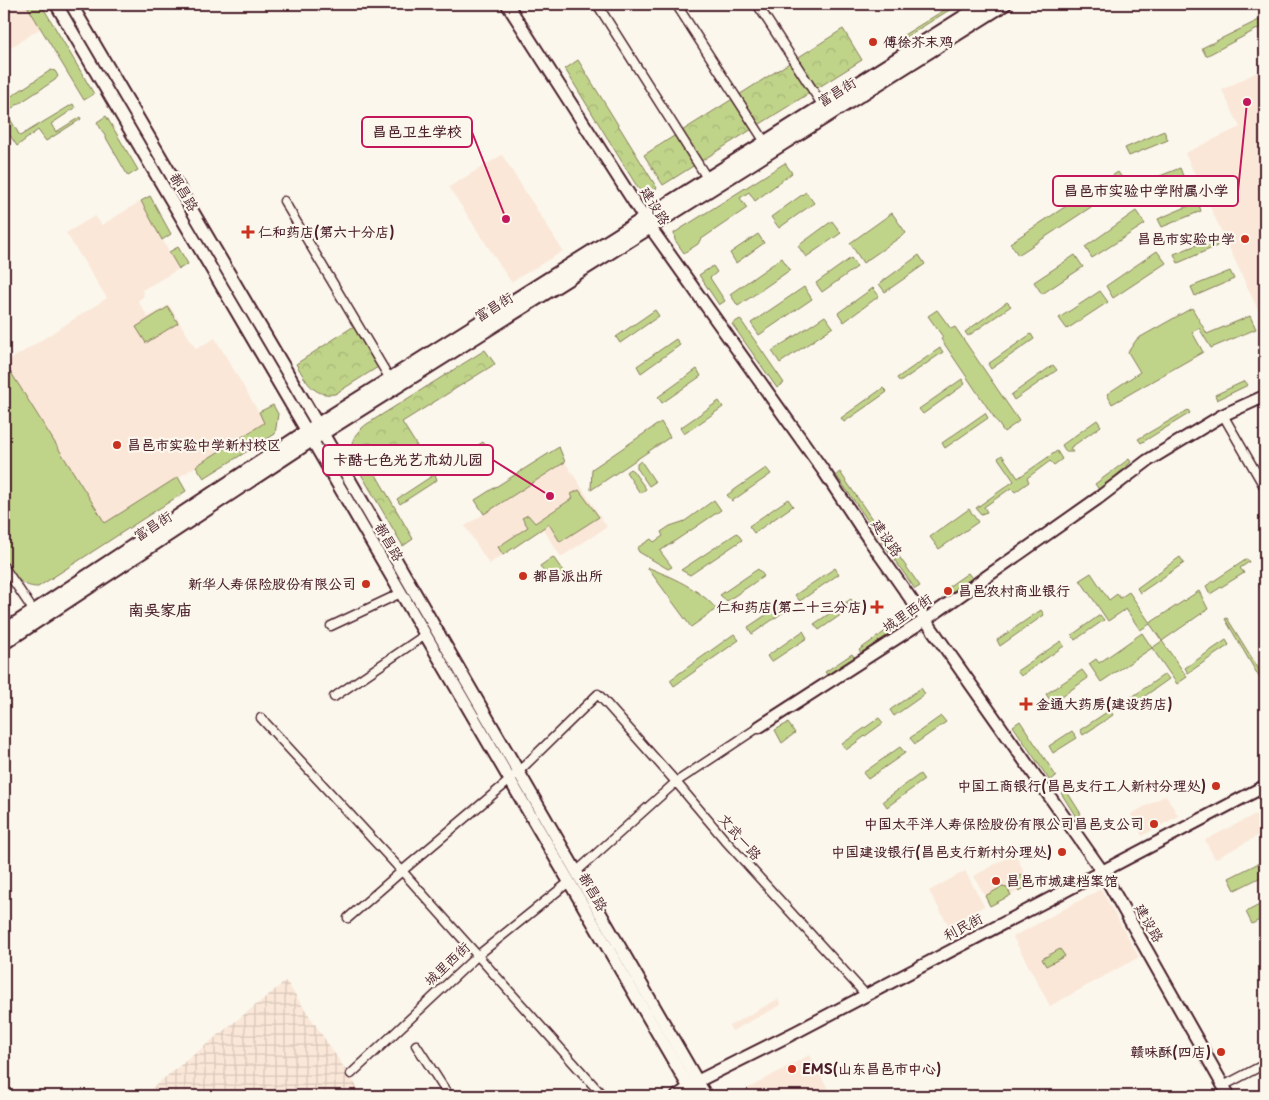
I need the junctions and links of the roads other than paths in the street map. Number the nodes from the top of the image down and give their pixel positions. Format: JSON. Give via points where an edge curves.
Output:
{"nodes":[{"id":1,"x":56,"y":4,"type":"edge"},
{"id":2,"x":71,"y":4,"type":"edge"},
{"id":3,"x":507,"y":4,"type":"edge"},
{"id":4,"x":597,"y":4,"type":"edge"},
{"id":5,"x":676,"y":4,"type":"edge"},
{"id":6,"x":757,"y":4,"type":"edge"},
{"id":7,"x":984,"y":4,"type":"edge"},
{"id":8,"x":1005,"y":4,"type":"edge"},
{"id":9,"x":823,"y":106,"type":"junction"},
{"id":10,"x":764,"y":142,"type":"junction"},
{"id":11,"x":707,"y":178,"type":"junction"},
{"id":12,"x":284,"y":201,"type":"dead end"},
{"id":13,"x":647,"y":222,"type":"junction"},
{"id":14,"x":390,"y":379,"type":"junction"},
{"id":15,"x":1265,"y":396,"type":"edge"},
{"id":16,"x":1223,"y":414,"type":"junction"},
{"id":17,"x":315,"y":432,"type":"junction"},
{"id":18,"x":1265,"y":488,"type":"edge"},
{"id":19,"x":4,"y":568,"type":"edge"},
{"id":20,"x":401,"y":593,"type":"junction"},
{"id":21,"x":37,"y":615,"type":"junction"},
{"id":22,"x":925,"y":620,"type":"junction"},
{"id":23,"x":331,"y":626,"type":"dead end"},
{"id":24,"x":4,"y":631,"type":"edge"},
{"id":25,"x":426,"y":635,"type":"junction"},
{"id":26,"x":4,"y":643,"type":"edge"},
{"id":27,"x":334,"y":697,"type":"dead end"},
{"id":28,"x":261,"y":718,"type":"dead end"},
{"id":29,"x":759,"y":727,"type":"joint"},
{"id":30,"x":518,"y":771,"type":"junction"},
{"id":31,"x":510,"y":780,"type":"junction"},
{"id":32,"x":676,"y":782,"type":"junction"},
{"id":33,"x":1265,"y":786,"type":"edge"},
{"id":34,"x":402,"y":871,"type":"junction"},
{"id":35,"x":1102,"y":871,"type":"junction"},
{"id":36,"x":576,"y":872,"type":"junction"},
{"id":37,"x":569,"y":882,"type":"junction"},
{"id":38,"x":348,"y":918,"type":"dead end"},
{"id":39,"x":477,"y":956,"type":"junction"},
{"id":40,"x":866,"y":995,"type":"junction"},
{"id":41,"x":416,"y":1045,"type":"dead end"},
{"id":42,"x":1265,"y":1064,"type":"edge"},
{"id":43,"x":351,"y":1074,"type":"dead end"},
{"id":44,"x":693,"y":1088,"type":"edge"},
{"id":45,"x":1226,"y":1091,"type":"edge"},
{"id":46,"x":450,"y":1096,"type":"edge"},
{"id":47,"x":603,"y":1096,"type":"edge"},
{"id":48,"x":677,"y":1096,"type":"edge"},
{"id":49,"x":706,"y":1096,"type":"edge"}],
"edges":[{"from":1,"to":17,"type":"street","name":"都昌路"},
{"from":2,"to":17,"type":"street","name":"都昌路"},
{"from":3,"to":13,"type":"street","name":"建设路"},
{"from":4,"to":11,"type":"street"},
{"from":5,"to":10,"type":"street"},
{"from":6,"to":9,"type":"street"},
{"from":7,"to":9,"type":"main road","name":"富昌街"},
{"from":8,"to":13,"type":"main road","name":"富昌街"},
{"from":9,"to":10,"type":"main road","name":"富昌街"},
{"from":10,"to":11,"type":"main road","name":"富昌街"},
{"from":11,"to":13,"type":"main road","name":"富昌街"},
{"from":12,"to":14,"type":"street"},
{"from":13,"to":14,"type":"main road","name":"富昌街"},
{"from":13,"to":17,"type":"main road","name":"富昌街"},
{"from":13,"to":22,"type":"street","name":"建设路","via":[[825,472]]},
{"from":14,"to":17,"type":"main road","name":"富昌街"},
{"from":15,"to":16,"type":"street","name":"城里西街"},
{"from":16,"to":18,"type":"street"},
{"from":16,"to":22,"type":"street","name":"城里西街","via":[[1147,461]]},
{"from":17,"to":20,"type":"street","name":"都昌路"},
{"from":17,"to":21,"type":"main road","name":"富昌街"},
{"from":17,"to":30,"type":"street"},
{"from":19,"to":21,"type":"street"},
{"from":20,"to":23,"type":"street"},
{"from":20,"to":25,"type":"street","name":"都昌路"},
{"from":21,"to":24,"type":"main road","name":"富昌街"},
{"from":21,"to":26,"type":"main road","name":"富昌街"},
{"from":22,"to":29,"type":"street","name":"城里西街"},
{"from":22,"to":35,"type":"street","name":"建设路"},
{"from":25,"to":27,"type":"street"},
{"from":25,"to":31,"type":"street","name":"都昌路"},
{"from":28,"to":34,"type":"street"},
{"from":29,"to":32,"type":"street","name":"城里西街"},
{"from":30,"to":31,"type":"street"},
{"from":30,"to":32,"type":"street","name":"文武一路","via":[[598,694]]},
{"from":30,"to":36,"type":"street"},
{"from":31,"to":34,"type":"street"},
{"from":31,"to":37,"type":"street","name":"都昌路"},
{"from":32,"to":36,"type":"street","name":"城里西街"},
{"from":32,"to":40,"type":"street","name":"文武一路"},
{"from":33,"to":35,"type":"street","name":"利民街"},
{"from":34,"to":38,"type":"street"},
{"from":34,"to":39,"type":"street"},
{"from":35,"to":40,"type":"street","name":"利民街"},
{"from":35,"to":45,"type":"street","name":"建设路"},
{"from":36,"to":44,"type":"street"},
{"from":37,"to":39,"type":"street","name":"城里西街"},
{"from":37,"to":44,"type":"street","name":"都昌路"},
{"from":39,"to":43,"type":"street","name":"城里西街"},
{"from":39,"to":47,"type":"street"},
{"from":40,"to":44,"type":"street","name":"利民街"},
{"from":41,"to":46,"type":"street"},
{"from":42,"to":45,"type":"street"},
{"from":44,"to":48,"type":"street","name":"利民街"},
{"from":44,"to":49,"type":"street","name":"都昌路"}]}
